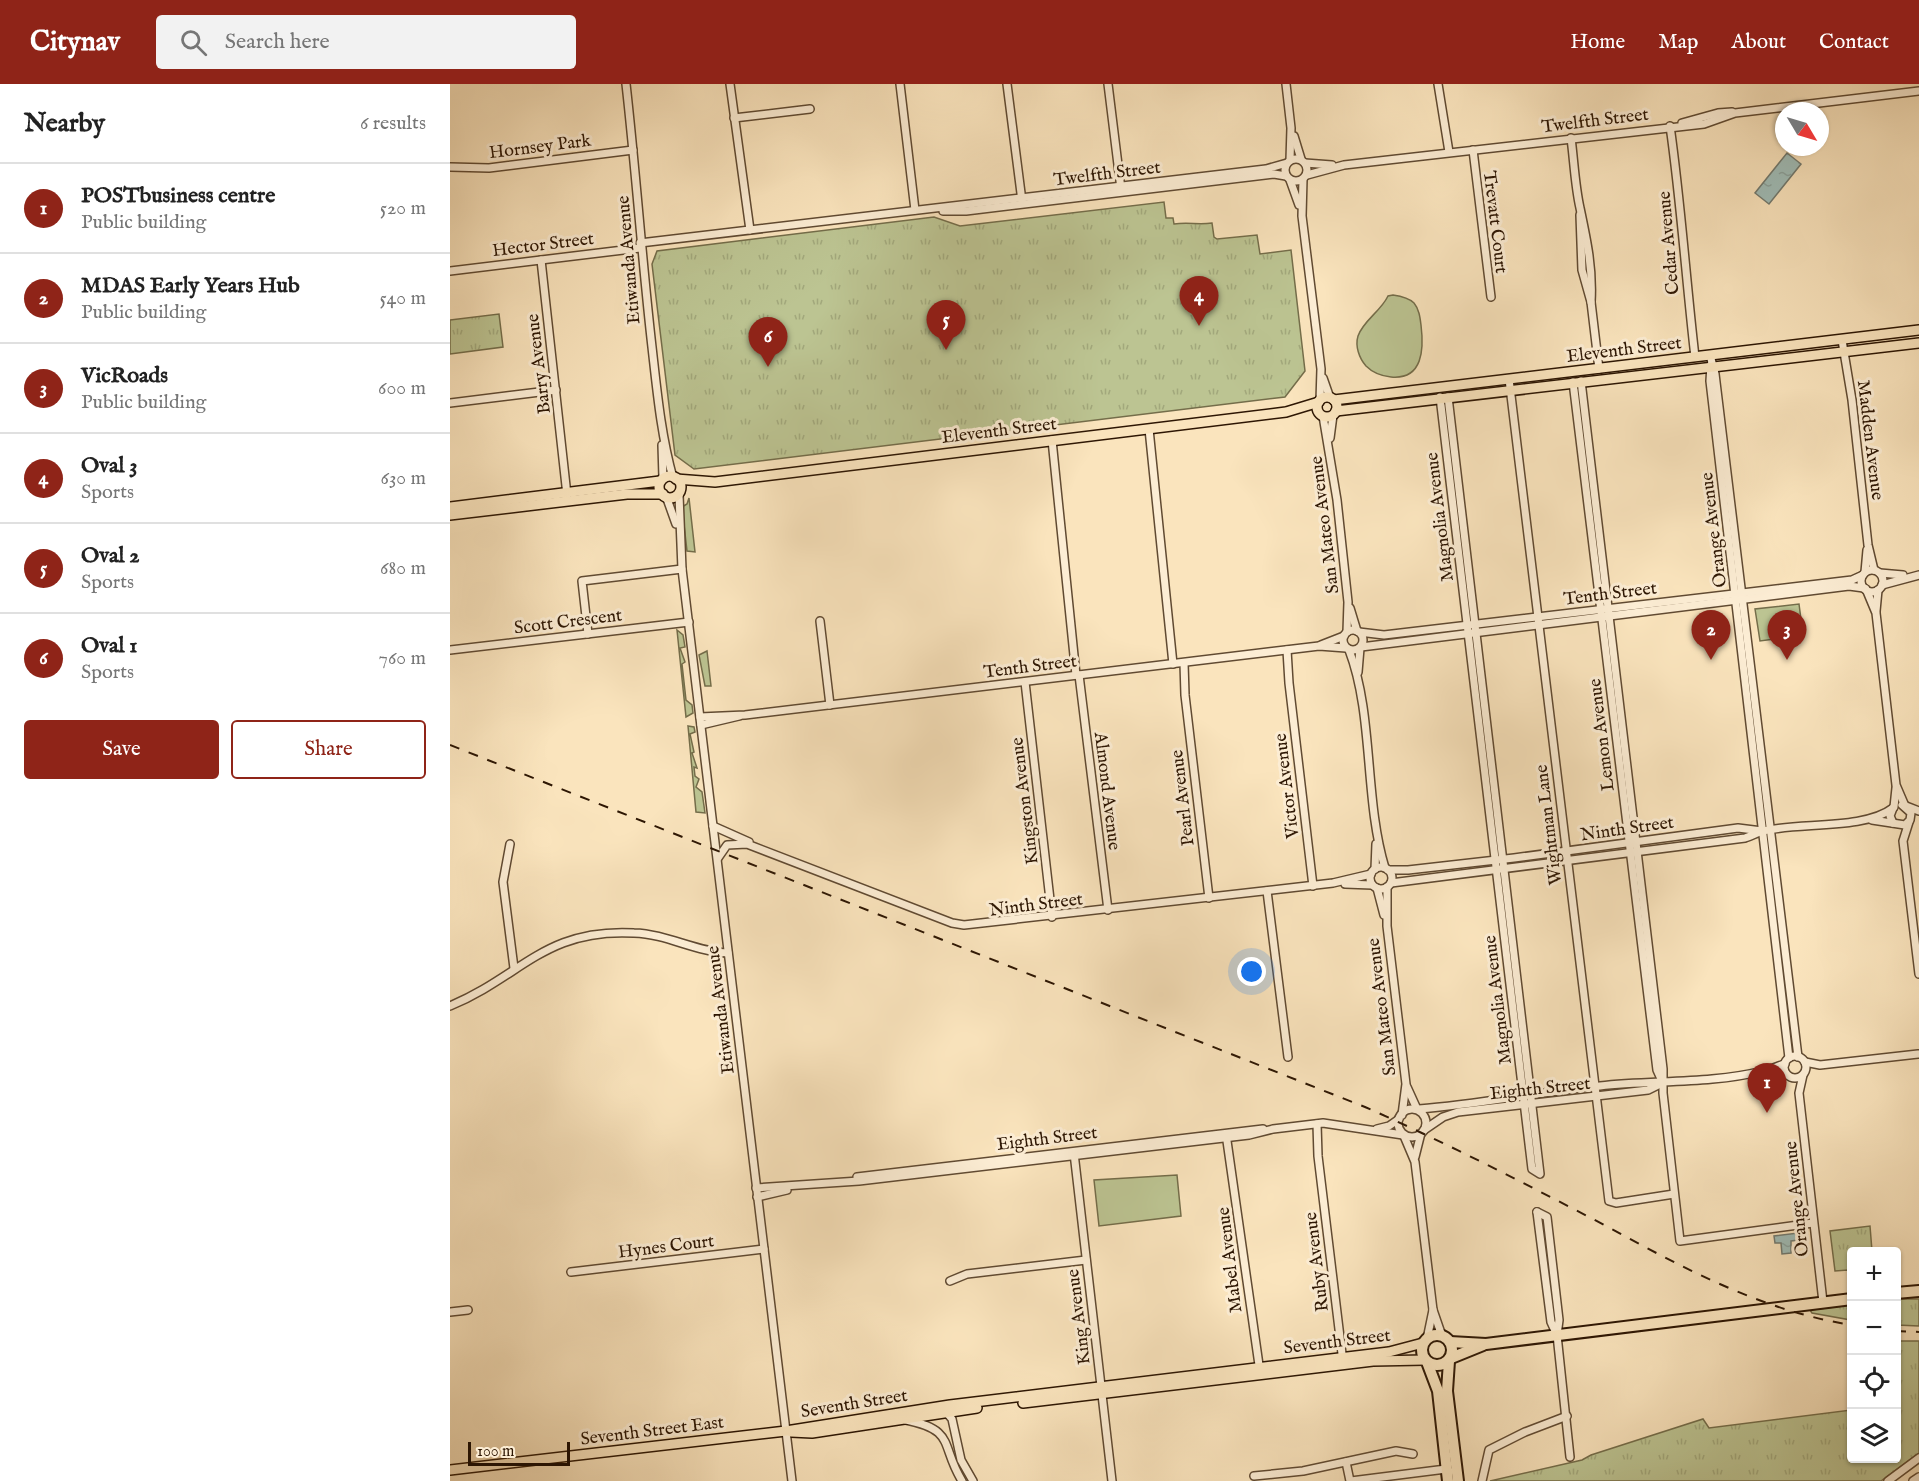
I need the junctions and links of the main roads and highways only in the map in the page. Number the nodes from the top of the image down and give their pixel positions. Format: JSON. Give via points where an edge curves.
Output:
{"nodes":[{"id":1,"x":1919,"y":330,"type":"edge"},
{"id":2,"x":1919,"y":343,"type":"edge"},
{"id":3,"x":1711,"y":360,"type":"junction"},
{"id":4,"x":1576,"y":372,"type":"junction"},
{"id":5,"x":1577,"y":381,"type":"junction"},
{"id":6,"x":1510,"y":384,"type":"junction"},
{"id":7,"x":1443,"y":387,"type":"junction"},
{"id":8,"x":1444,"y":397,"type":"junction"},
{"id":9,"x":1332,"y":399,"type":"junction"},
{"id":10,"x":1319,"y":401,"type":"junction"},
{"id":11,"x":1287,"y":412,"type":"junction"},
{"id":12,"x":1328,"y":414,"type":"junction"},
{"id":13,"x":662,"y":479,"type":"junction"},
{"id":14,"x":675,"y":479,"type":"junction"},
{"id":15,"x":715,"y":482,"type":"junction"},
{"id":16,"x":679,"y":494,"type":"junction"},
{"id":17,"x":664,"y":495,"type":"junction"},
{"id":18,"x":569,"y":496,"type":"junction"},
{"id":19,"x":450,"y":507,"type":"edge"},
{"id":20,"x":450,"y":515,"type":"edge"},
{"id":21,"x":1919,"y":1291,"type":"edge"},
{"id":22,"x":1901,"y":1293,"type":"edge"},
{"id":23,"x":1847,"y":1299,"type":"edge"},
{"id":24,"x":1446,"y":1339,"type":"junction"},
{"id":25,"x":1425,"y":1341,"type":"junction"},
{"id":26,"x":1486,"y":1344,"type":"junction"},
{"id":27,"x":1450,"y":1360,"type":"junction"},
{"id":28,"x":1343,"y":1361,"type":"junction"},
{"id":29,"x":1426,"y":1361,"type":"junction"},
{"id":30,"x":943,"y":1409,"type":"junction"},
{"id":31,"x":786,"y":1431,"type":"junction"},
{"id":32,"x":450,"y":1470,"type":"edge"},
{"id":33,"x":1448,"y":1481,"type":"edge"},
{"id":34,"x":1458,"y":1481,"type":"edge"}],
"edges":[{"from":1,"to":3,"type":"main road","name":"Eleventh Street"},
{"from":2,"to":3,"type":"main road","name":"Eleventh Street"},
{"from":3,"to":4,"type":"main road","name":"Eleventh Street","via":[[1695,357]]},
{"from":3,"to":5,"type":"main road","name":"Eleventh Street"},
{"from":4,"to":5,"type":"main road"},
{"from":4,"to":6,"type":"main road","name":"Eleventh Street"},
{"from":5,"to":6,"type":"main road","name":"Eleventh Street"},
{"from":6,"to":7,"type":"main road","name":"Eleventh Street"},
{"from":6,"to":8,"type":"main road","name":"Eleventh Street"},
{"from":7,"to":8,"type":"main road"},
{"from":7,"to":9,"type":"main road","name":"Eleventh Street"},
{"from":8,"to":12,"type":"main road","name":"Eleventh Street"},
{"from":9,"to":10,"type":"main road","name":"Eleventh Street"},
{"from":9,"to":12,"type":"main road"},
{"from":10,"to":11,"type":"main road","name":"Eleventh Street"},
{"from":10,"to":12,"type":"main road"},
{"from":11,"to":12,"type":"main road","name":"Eleventh Street"},
{"from":11,"to":15,"type":"main road","name":"Eleventh Street"},
{"from":13,"to":14,"type":"main road"},
{"from":13,"to":17,"type":"main road","via":[[658,487]]},
{"from":13,"to":18,"type":"main road"},
{"from":14,"to":15,"type":"main road","name":"Eleventh Street"},
{"from":14,"to":16,"type":"main road","via":[[681,484]]},
{"from":15,"to":16,"type":"main road","name":"Eleventh Street"},
{"from":16,"to":17,"type":"main road","via":[[672,498]]},
{"from":17,"to":18,"type":"main road"},
{"from":18,"to":19,"type":"main road"},
{"from":18,"to":20,"type":"main road"},
{"from":21,"to":22,"type":"highway"},
{"from":23,"to":26,"type":"highway"},
{"from":24,"to":25,"type":"highway"},
{"from":24,"to":26,"type":"highway"},
{"from":24,"to":27,"type":"highway"},
{"from":25,"to":28,"type":"main road","name":"Seventh Street"},
{"from":25,"to":29,"type":"highway","via":[[1422,1351]]},
{"from":26,"to":27,"type":"highway"},
{"from":27,"to":29,"type":"highway","via":[[1439,1366]]},
{"from":27,"to":34,"type":"highway","via":[[1447,1391]]},
{"from":28,"to":29,"type":"main road","name":"Seventh Street"},
{"from":28,"to":30,"type":"main road","name":"Seventh Street"},
{"from":29,"to":33,"type":"highway","via":[[1438,1391]]},
{"from":30,"to":31,"type":"main road","name":"Seventh Street"},
{"from":30,"to":31,"type":"main road","name":"Seventh Street","via":[[812,1433]]},
{"from":31,"to":32,"type":"main road","name":"Seventh Street East"}]}
